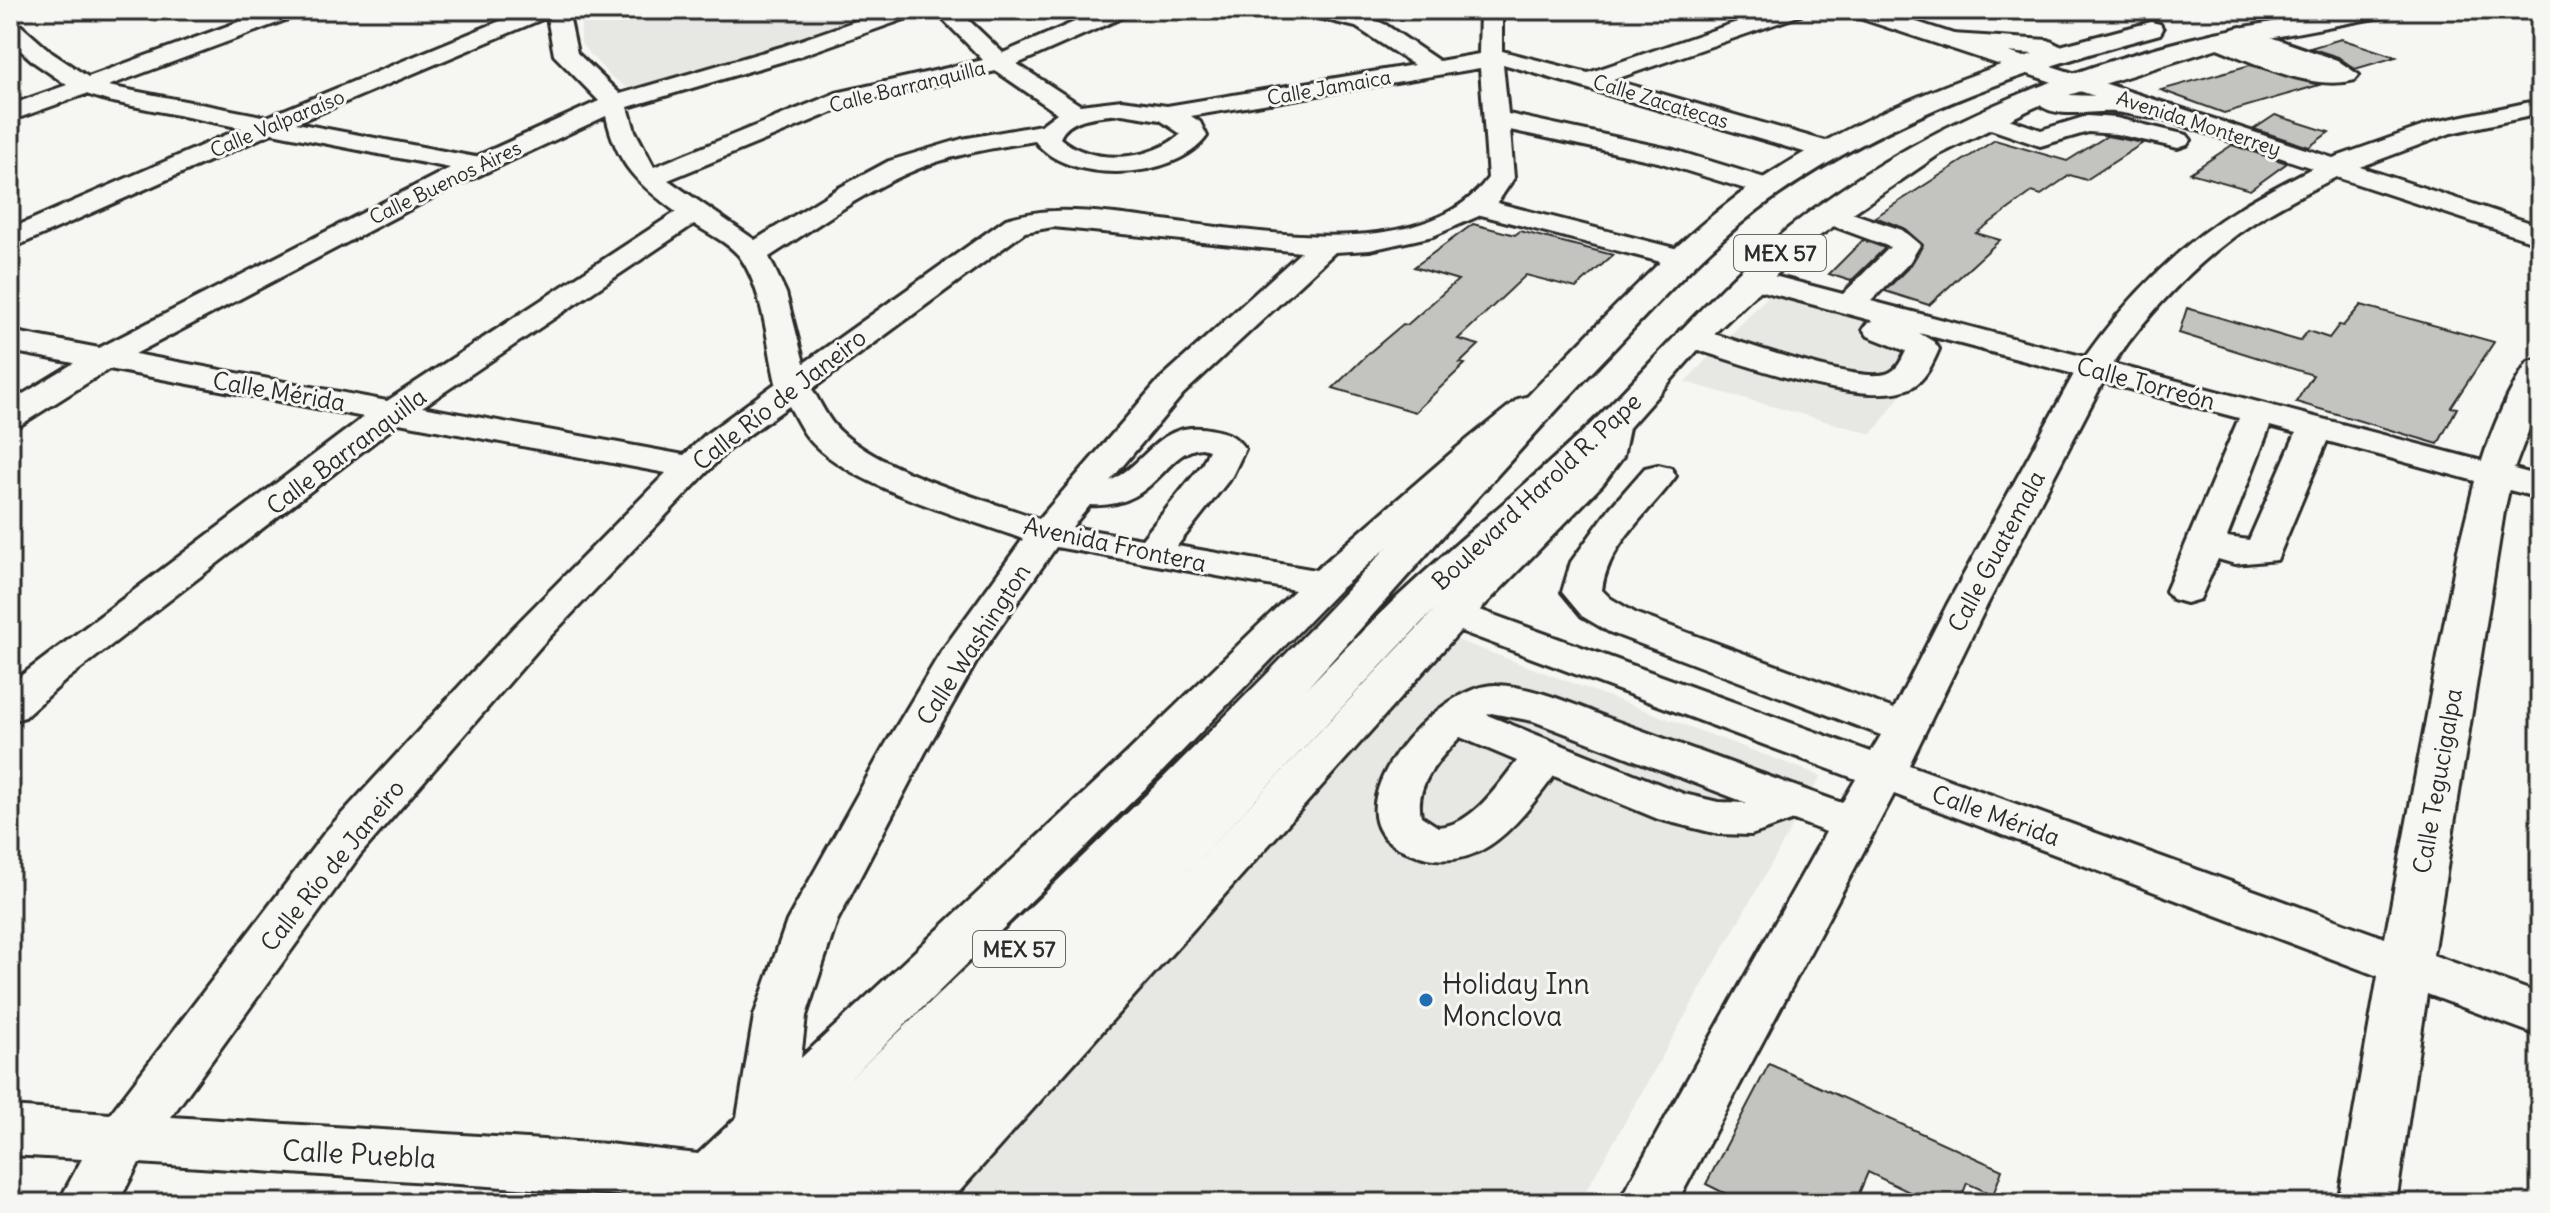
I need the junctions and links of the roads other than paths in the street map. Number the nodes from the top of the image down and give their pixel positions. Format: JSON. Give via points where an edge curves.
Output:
{"nodes":[{"id":1,"x":291,"y":10,"type":"edge"},
{"id":2,"x":546,"y":10,"type":"edge"},
{"id":3,"x":557,"y":10,"type":"edge"},
{"id":4,"x":612,"y":10,"type":"edge"},
{"id":5,"x":631,"y":10,"type":"edge"},
{"id":6,"x":908,"y":10,"type":"edge"},
{"id":7,"x":945,"y":10,"type":"edge"},
{"id":8,"x":1120,"y":10,"type":"edge"},
{"id":9,"x":1180,"y":10,"type":"edge"},
{"id":10,"x":1273,"y":10,"type":"edge"},
{"id":11,"x":1314,"y":10,"type":"edge"},
{"id":12,"x":1491,"y":10,"type":"edge"},
{"id":13,"x":1793,"y":10,"type":"edge"},
{"id":14,"x":1858,"y":10,"type":"edge"},
{"id":15,"x":2380,"y":10,"type":"edge"},
{"id":16,"x":243,"y":16,"type":"edge"},
{"id":17,"x":2170,"y":24,"type":"dead end"},
{"id":18,"x":10,"y":28,"type":"edge"},
{"id":19,"x":1958,"y":43,"type":"junction"},
{"id":20,"x":2083,"y":47,"type":"junction"},
{"id":21,"x":1491,"y":57,"type":"junction"},
{"id":22,"x":1000,"y":63,"type":"junction"},
{"id":23,"x":2025,"y":65,"type":"junction"},
{"id":24,"x":2124,"y":67,"type":"junction"},
{"id":25,"x":1433,"y":68,"type":"junction"},
{"id":26,"x":1591,"y":80,"type":"junction"},
{"id":27,"x":1971,"y":82,"type":"junction"},
{"id":28,"x":2077,"y":82,"type":"junction"},
{"id":29,"x":84,"y":86,"type":"junction"},
{"id":30,"x":615,"y":103,"type":"junction"},
{"id":31,"x":2021,"y":103,"type":"junction"},
{"id":32,"x":2540,"y":107,"type":"edge"},
{"id":33,"x":2157,"y":109,"type":"junction"},
{"id":34,"x":1167,"y":113,"type":"junction"},
{"id":35,"x":10,"y":114,"type":"edge"},
{"id":36,"x":1076,"y":114,"type":"junction"},
{"id":37,"x":1496,"y":119,"type":"junction"},
{"id":38,"x":1985,"y":119,"type":"junction"},
{"id":39,"x":265,"y":127,"type":"junction"},
{"id":40,"x":1049,"y":131,"type":"junction"},
{"id":41,"x":2225,"y":131,"type":"junction"},
{"id":42,"x":1830,"y":151,"type":"junction"},
{"id":43,"x":474,"y":165,"type":"junction"},
{"id":44,"x":2334,"y":167,"type":"junction"},
{"id":45,"x":649,"y":179,"type":"junction"},
{"id":46,"x":1768,"y":188,"type":"junction"},
{"id":47,"x":1477,"y":206,"type":"junction"},
{"id":48,"x":694,"y":212,"type":"junction"},
{"id":49,"x":1827,"y":214,"type":"junction"},
{"id":50,"x":2540,"y":235,"type":"edge"},
{"id":51,"x":10,"y":240,"type":"edge"},
{"id":52,"x":1327,"y":244,"type":"junction"},
{"id":53,"x":753,"y":254,"type":"junction"},
{"id":54,"x":1684,"y":259,"type":"junction"},
{"id":55,"x":1745,"y":285,"type":"junction"},
{"id":56,"x":1849,"y":305,"type":"junction"},
{"id":57,"x":1691,"y":337,"type":"junction"},
{"id":58,"x":10,"y":341,"type":"edge"},
{"id":59,"x":102,"y":359,"type":"junction"},
{"id":60,"x":2093,"y":369,"type":"junction"},
{"id":61,"x":2540,"y":369,"type":"edge"},
{"id":62,"x":793,"y":385,"type":"junction"},
{"id":63,"x":1550,"y":392,"type":"junction"},
{"id":64,"x":394,"y":411,"type":"junction"},
{"id":65,"x":2258,"y":413,"type":"junction"},
{"id":66,"x":10,"y":417,"type":"edge"},
{"id":67,"x":1613,"y":423,"type":"junction"},
{"id":68,"x":2315,"y":428,"type":"junction"},
{"id":69,"x":690,"y":467,"type":"junction"},
{"id":70,"x":2492,"y":475,"type":"junction"},
{"id":71,"x":1658,"y":476,"type":"dead end"},
{"id":72,"x":2540,"y":487,"type":"edge"},
{"id":73,"x":1079,"y":493,"type":"junction"},
{"id":74,"x":1046,"y":534,"type":"junction"},
{"id":75,"x":2205,"y":543,"type":"junction"},
{"id":76,"x":1151,"y":553,"type":"junction"},
{"id":77,"x":1324,"y":583,"type":"junction"},
{"id":78,"x":2186,"y":591,"type":"dead end"},
{"id":79,"x":1453,"y":614,"type":"junction"},
{"id":80,"x":10,"y":666,"type":"edge"},
{"id":81,"x":51,"y":671,"type":"junction"},
{"id":82,"x":1292,"y":702,"type":"junction"},
{"id":83,"x":10,"y":707,"type":"edge"},
{"id":84,"x":1454,"y":718,"type":"junction"},
{"id":85,"x":1906,"y":729,"type":"junction"},
{"id":86,"x":1544,"y":757,"type":"junction"},
{"id":87,"x":1880,"y":772,"type":"junction"},
{"id":88,"x":1794,"y":803,"type":"junction"},
{"id":89,"x":1854,"y":825,"type":"junction"},
{"id":90,"x":2407,"y":966,"type":"junction"},
{"id":91,"x":2540,"y":1015,"type":"edge"},
{"id":92,"x":763,"y":1130,"type":"junction"},
{"id":93,"x":10,"y":1131,"type":"edge"},
{"id":94,"x":123,"y":1140,"type":"junction"},
{"id":95,"x":697,"y":1192,"type":"edge"},
{"id":96,"x":87,"y":1203,"type":"edge"},
{"id":97,"x":763,"y":1203,"type":"edge"},
{"id":98,"x":836,"y":1203,"type":"edge"},
{"id":99,"x":912,"y":1203,"type":"edge"},
{"id":100,"x":1647,"y":1203,"type":"edge"},
{"id":101,"x":2367,"y":1203,"type":"edge"}],
"edges":[{"from":1,"to":16,"type":"street"},
{"from":2,"to":39,"type":"street","name":"Calle Valparaíso"},
{"from":3,"to":30,"type":"street","name":"Avenida Frontera","via":[[566,55]]},
{"from":4,"to":5,"type":"street"},
{"from":6,"to":30,"type":"street","name":"Calle Buenos Aires","via":[[789,52]]},
{"from":7,"to":22,"type":"street"},
{"from":8,"to":22,"type":"street","name":"Calle Barranquilla"},
{"from":9,"to":10,"type":"street"},
{"from":11,"to":25,"type":"street","via":[[1372,24]]},
{"from":12,"to":21,"type":"street","name":"Calle Río de Janeiro"},
{"from":13,"to":26,"type":"street"},
{"from":14,"to":19,"type":"street","name":"Avenida Monterrey"},
{"from":15,"to":24,"type":"highway","name":"Boulevard Harold R. Pape","number":"MEX 57","via":[[2229,37]]},
{"from":16,"to":29,"type":"street"},
{"from":17,"to":20,"type":"highway","name":"Boulevard Harold R. Pape","number":"MEX 57"},
{"from":18,"to":29,"type":"street","via":[[50,66]]},
{"from":19,"to":20,"type":"highway"},
{"from":19,"to":23,"type":"street","name":"Avenida Monterrey"},
{"from":19,"to":27,"type":"highway","via":[[1975,69]]},
{"from":20,"to":23,"type":"highway","name":"Boulevard Harold R. Pape","number":"MEX 57"},
{"from":21,"to":25,"type":"street","name":"Calle Jamaica"},
{"from":21,"to":26,"type":"street","name":"Calle Zacatecas","via":[[1524,60]]},
{"from":21,"to":37,"type":"street","name":"Calle Río de Janeiro"},
{"from":22,"to":36,"type":"street"},
{"from":22,"to":45,"type":"street","name":"Calle Barranquilla","via":[[845,98]]},
{"from":23,"to":27,"type":"highway","name":"Boulevard Harold R. Pape","number":"MEX 57"},
{"from":23,"to":28,"type":"street","name":"Avenida Monterrey"},
{"from":24,"to":28,"type":"highway","name":"Boulevard Harold R. Pape","number":"MEX 57"},
{"from":24,"to":33,"type":"highway","via":[[2128,81]]},
{"from":25,"to":34,"type":"street","name":"Calle Jamaica"},
{"from":26,"to":42,"type":"street","name":"Calle Zacatecas"},
{"from":27,"to":42,"type":"highway","name":"Boulevard Harold R. Pape","number":"MEX 57"},
{"from":28,"to":31,"type":"highway","name":"Boulevard Harold R. Pape","number":"MEX 57"},
{"from":28,"to":33,"type":"street","name":"Avenida Monterrey"},
{"from":29,"to":35,"type":"street"},
{"from":29,"to":39,"type":"street"},
{"from":30,"to":43,"type":"street","name":"Calle Buenos Aires"},
{"from":30,"to":45,"type":"street","name":"Avenida Frontera","via":[[636,163]]},
{"from":31,"to":33,"type":"highway"},
{"from":31,"to":38,"type":"highway","name":"Boulevard Harold R. Pape","number":"MEX 57"},
{"from":32,"to":44,"type":"street","name":"Calle Guatemala","via":[[2444,127]]},
{"from":33,"to":41,"type":"street","name":"Avenida Monterrey"},
{"from":34,"to":36,"type":"street","name":"Calle Jamaica","via":[[1122,107]]},
{"from":34,"to":40,"type":"street","via":[[1191,127],[1194,136],[1188,145],[1133,163],[1066,156],[1047,140]]},
{"from":36,"to":40,"type":"street"},
{"from":37,"to":46,"type":"street","via":[[1665,156]]},
{"from":37,"to":47,"type":"street","name":"Calle Río de Janeiro","via":[[1501,178],[1494,194]]},
{"from":38,"to":41,"type":"street","via":[[2040,138],[2087,124],[2192,142]]},
{"from":38,"to":49,"type":"highway","name":"Boulevard Harold R. Pape","number":"MEX 57"},
{"from":39,"to":43,"type":"street"},
{"from":39,"to":51,"type":"street","name":"Calle Valparaíso"},
{"from":40,"to":53,"type":"street","via":[[959,147],[911,162],[879,176]]},
{"from":41,"to":44,"type":"street","name":"Avenida Monterrey"},
{"from":42,"to":46,"type":"highway","name":"Boulevard Harold R. Pape","number":"MEX 57"},
{"from":43,"to":59,"type":"street","name":"Calle Buenos Aires"},
{"from":44,"to":50,"type":"street","name":"Avenida Monterrey"},
{"from":44,"to":60,"type":"street","name":"Calle Guatemala","via":[[2260,208],[2176,272],[2120,330]]},
{"from":45,"to":48,"type":"street","name":"Avenida Frontera"},
{"from":46,"to":54,"type":"highway","name":"Boulevard Harold R. Pape","number":"MEX 57"},
{"from":47,"to":52,"type":"street","name":"Calle Río de Janeiro","via":[[1390,238]]},
{"from":47,"to":54,"type":"street"},
{"from":48,"to":53,"type":"street","name":"Avenida Frontera"},
{"from":48,"to":64,"type":"street","name":"Calle Barranquilla"},
{"from":49,"to":55,"type":"highway","name":"Boulevard Harold R. Pape","number":"MEX 57"},
{"from":49,"to":56,"type":"street","via":[[1906,245]]},
{"from":52,"to":62,"type":"street","name":"Calle Río de Janeiro","via":[[1079,220],[1024,223]]},
{"from":52,"to":73,"type":"street","name":"Calle Washington","via":[[1171,387]]},
{"from":53,"to":62,"type":"street","name":"Avenida Frontera","via":[[771,293]]},
{"from":54,"to":63,"type":"highway","name":"Boulevard Harold R. Pape","number":"MEX 57"},
{"from":55,"to":56,"type":"street","name":"Calle Torreón"},
{"from":55,"to":57,"type":"highway","name":"Boulevard Harold R. Pape","number":"MEX 57"},
{"from":55,"to":57,"type":"street","via":[[1897,334],[1923,349],[1915,368],[1896,383],[1857,383]]},
{"from":56,"to":60,"type":"street","name":"Calle Torreón"},
{"from":57,"to":67,"type":"highway","name":"Boulevard Harold R. Pape","number":"MEX 57"},
{"from":58,"to":59,"type":"street","name":"Calle Mérida"},
{"from":59,"to":64,"type":"street","name":"Calle Mérida"},
{"from":59,"to":66,"type":"street","name":"Calle Buenos Aires"},
{"from":60,"to":65,"type":"street","name":"Calle Torreón"},
{"from":60,"to":85,"type":"street","name":"Calle Guatemala"},
{"from":61,"to":70,"type":"street","name":"Calle Tegucigalpa"},
{"from":62,"to":69,"type":"street","name":"Calle Río de Janeiro"},
{"from":62,"to":74,"type":"street","name":"Avenida Frontera","via":[[821,432],[851,456],[907,484]]},
{"from":63,"to":77,"type":"street","via":[[1501,428]]},
{"from":63,"to":82,"type":"highway","name":"Boulevard Harold R. Pape","number":"MEX 57","via":[[1368,597]]},
{"from":64,"to":69,"type":"street","name":"Calle Mérida"},
{"from":64,"to":81,"type":"street","name":"Calle Barranquilla"},
{"from":65,"to":68,"type":"street","name":"Calle Torreón"},
{"from":65,"to":75,"type":"street"},
{"from":67,"to":79,"type":"street","via":[[1605,457],[1590,476]]},
{"from":67,"to":82,"type":"highway","name":"Boulevard Harold R. Pape","number":"MEX 57","via":[[1407,612]]},
{"from":68,"to":70,"type":"street","name":"Calle Torreón"},
{"from":68,"to":75,"type":"street","via":[[2263,552]]},
{"from":69,"to":94,"type":"street","name":"Calle Río de Janeiro","via":[[527,637],[343,843]]},
{"from":70,"to":72,"type":"street","name":"Calle Torreón"},
{"from":70,"to":90,"type":"street","name":"Calle Tegucigalpa"},
{"from":71,"to":85,"type":"street","via":[[1590,559],[1582,592],[1596,607],[1623,623]]},
{"from":73,"to":74,"type":"street","name":"Calle Washington"},
{"from":73,"to":76,"type":"street","via":[[1118,492],[1174,443],[1193,436],[1221,442],[1227,449],[1219,468]]},
{"from":74,"to":76,"type":"street","name":"Avenida Frontera"},
{"from":74,"to":92,"type":"street","name":"Calle Washington","via":[[962,652],[812,921],[780,1016]]},
{"from":75,"to":78,"type":"street"},
{"from":76,"to":77,"type":"street","name":"Avenida Frontera"},
{"from":77,"to":92,"type":"street"},
{"from":79,"to":87,"type":"street","name":"Calle Mérida"},
{"from":79,"to":99,"type":"street"},
{"from":80,"to":81,"type":"street"},
{"from":81,"to":83,"type":"street","name":"Calle Barranquilla"},
{"from":82,"to":97,"type":"highway","name":"Boulevard Harold R. Pape","number":"MEX 57"},
{"from":82,"to":98,"type":"highway","name":"Boulevard Harold R. Pape","number":"MEX 57"},
{"from":84,"to":86,"type":"street"},
{"from":84,"to":86,"type":"street","via":[[1407,773],[1397,795],[1395,808],[1404,828],[1422,841],[1444,845],[1474,834]]},
{"from":84,"to":88,"type":"street","via":[[1491,698],[1512,702]]},
{"from":85,"to":87,"type":"street","name":"Calle Guatemala"},
{"from":86,"to":88,"type":"street","via":[[1674,808],[1718,818],[1751,819]]},
{"from":87,"to":89,"type":"street","name":"Calle Guatemala"},
{"from":87,"to":90,"type":"street","name":"Calle Mérida"},
{"from":88,"to":89,"type":"street"},
{"from":89,"to":100,"type":"street","name":"Calle Guatemala"},
{"from":90,"to":91,"type":"street","name":"Calle Mérida"},
{"from":90,"to":101,"type":"street","name":"Calle Tegucigalpa"},
{"from":92,"to":95,"type":"street"},
{"from":93,"to":94,"type":"street","name":"Calle Puebla"},
{"from":94,"to":95,"type":"street","name":"Calle Puebla","via":[[608,1169]]},
{"from":94,"to":96,"type":"street","name":"Calle Río de Janeiro"}]}
